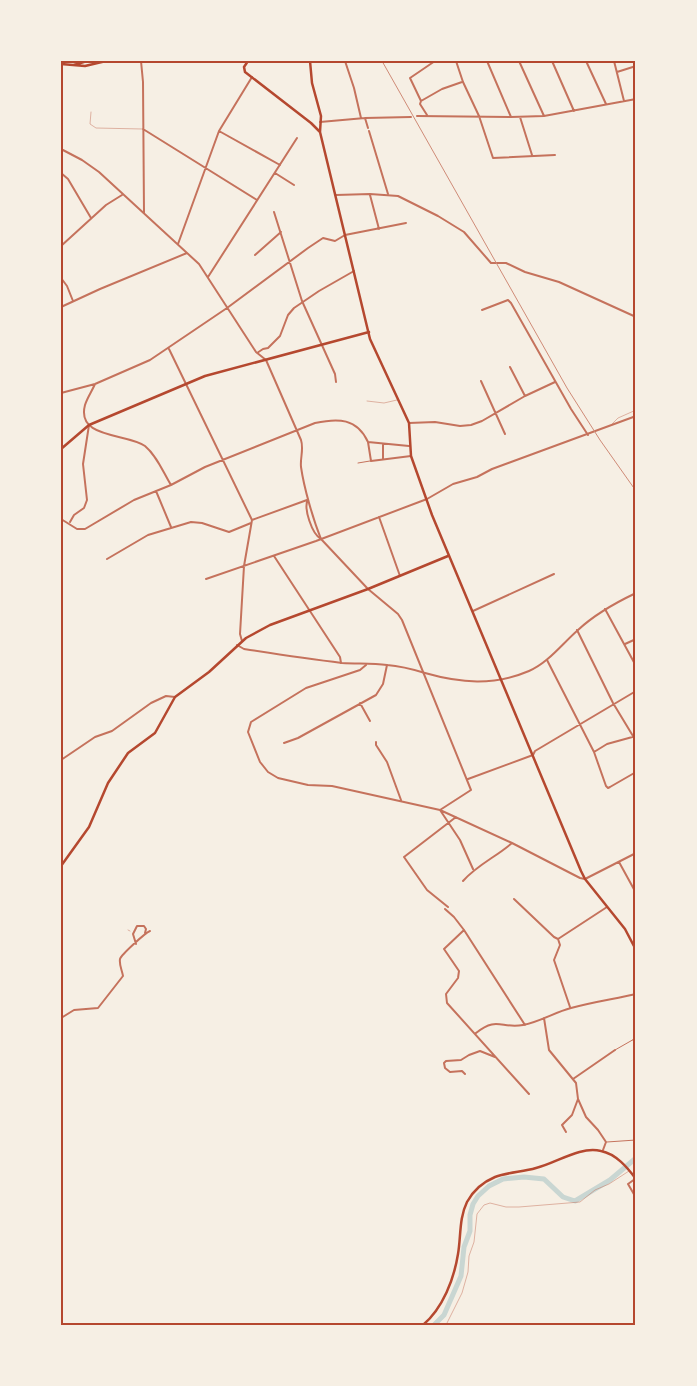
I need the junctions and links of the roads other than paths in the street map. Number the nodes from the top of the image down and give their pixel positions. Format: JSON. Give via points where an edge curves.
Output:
{"nodes":[{"id":1,"x":87,"y":61,"type":"edge"},
{"id":2,"x":106,"y":61,"type":"edge"},
{"id":3,"x":140,"y":61,"type":"edge"},
{"id":4,"x":248,"y":61,"type":"edge"},
{"id":5,"x":310,"y":61,"type":"edge"},
{"id":6,"x":345,"y":61,"type":"edge"},
{"id":7,"x":434,"y":61,"type":"edge"},
{"id":8,"x":456,"y":61,"type":"edge"},
{"id":9,"x":487,"y":61,"type":"edge"},
{"id":10,"x":519,"y":61,"type":"edge"},
{"id":11,"x":552,"y":61,"type":"edge"},
{"id":12,"x":586,"y":61,"type":"edge"},
{"id":13,"x":614,"y":61,"type":"edge"},
{"id":14,"x":61,"y":64,"type":"edge"},
{"id":15,"x":70,"y":65,"type":"junction"},
{"id":16,"x":636,"y":66,"type":"edge"},
{"id":17,"x":617,"y":72,"type":"junction"},
{"id":18,"x":252,"y":77,"type":"junction"},
{"id":19,"x":463,"y":82,"type":"junction"},
{"id":20,"x":636,"y":99,"type":"edge"},
{"id":21,"x":421,"y":101,"type":"junction"},
{"id":22,"x":624,"y":101,"type":"junction"},
{"id":23,"x":606,"y":104,"type":"junction"},
{"id":24,"x":574,"y":111,"type":"junction"},
{"id":25,"x":91,"y":112,"type":"dead end"},
{"id":26,"x":426,"y":115,"type":"junction"},
{"id":27,"x":417,"y":116,"type":"dead end"},
{"id":28,"x":478,"y":116,"type":"junction"},
{"id":29,"x":544,"y":116,"type":"junction"},
{"id":30,"x":411,"y":117,"type":"dead end"},
{"id":31,"x":511,"y":117,"type":"junction"},
{"id":32,"x":520,"y":117,"type":"junction"},
{"id":33,"x":361,"y":118,"type":"junction"},
{"id":34,"x":365,"y":118,"type":"junction"},
{"id":35,"x":320,"y":122,"type":"junction"},
{"id":36,"x":311,"y":123,"type":"junction"},
{"id":37,"x":368,"y":128,"type":"dead end"},
{"id":38,"x":143,"y":129,"type":"junction"},
{"id":39,"x":369,"y":131,"type":"dead end"},
{"id":40,"x":219,"y":132,"type":"junction"},
{"id":41,"x":320,"y":132,"type":"junction"},
{"id":42,"x":297,"y":138,"type":"dead end"},
{"id":43,"x":61,"y":149,"type":"edge"},
{"id":44,"x":532,"y":155,"type":"junction"},
{"id":45,"x":555,"y":155,"type":"dead end"},
{"id":46,"x":280,"y":165,"type":"junction"},
{"id":47,"x":205,"y":168,"type":"junction"},
{"id":48,"x":61,"y":173,"type":"edge"},
{"id":49,"x":275,"y":173,"type":"junction"},
{"id":50,"x":294,"y":186,"type":"dead end"},
{"id":51,"x":123,"y":194,"type":"junction"},
{"id":52,"x":370,"y":194,"type":"junction"},
{"id":53,"x":388,"y":194,"type":"junction"},
{"id":54,"x":336,"y":195,"type":"junction"},
{"id":55,"x":258,"y":200,"type":"junction"},
{"id":56,"x":274,"y":212,"type":"dead end"},
{"id":57,"x":144,"y":213,"type":"junction"},
{"id":58,"x":91,"y":218,"type":"junction"},
{"id":59,"x":406,"y":223,"type":"dead end"},
{"id":60,"x":379,"y":229,"type":"junction"},
{"id":61,"x":281,"y":232,"type":"junction"},
{"id":62,"x":345,"y":235,"type":"junction"},
{"id":63,"x":178,"y":244,"type":"junction"},
{"id":64,"x":61,"y":246,"type":"edge"},
{"id":65,"x":187,"y":254,"type":"junction"},
{"id":66,"x":255,"y":255,"type":"dead end"},
{"id":67,"x":290,"y":260,"type":"junction"},
{"id":68,"x":354,"y":272,"type":"junction"},
{"id":69,"x":208,"y":276,"type":"junction"},
{"id":70,"x":61,"y":278,"type":"edge"},
{"id":71,"x":302,"y":301,"type":"junction"},
{"id":72,"x":73,"y":302,"type":"junction"},
{"id":73,"x":61,"y":307,"type":"edge"},
{"id":74,"x":227,"y":308,"type":"junction"},
{"id":75,"x":482,"y":310,"type":"dead end"},
{"id":76,"x":636,"y":317,"type":"edge"},
{"id":77,"x":368,"y":332,"type":"junction"},
{"id":78,"x":322,"y":344,"type":"junction"},
{"id":79,"x":168,"y":348,"type":"junction"},
{"id":80,"x":257,"y":353,"type":"junction"},
{"id":81,"x":266,"y":360,"type":"junction"},
{"id":82,"x":510,"y":367,"type":"dead end"},
{"id":83,"x":480,"y":381,"type":"dead end"},
{"id":84,"x":336,"y":382,"type":"dead end"},
{"id":85,"x":555,"y":382,"type":"junction"},
{"id":86,"x":95,"y":384,"type":"junction"},
{"id":87,"x":185,"y":384,"type":"junction"},
{"id":88,"x":61,"y":393,"type":"edge"},
{"id":89,"x":525,"y":396,"type":"junction"},
{"id":90,"x":398,"y":400,"type":"junction"},
{"id":91,"x":367,"y":401,"type":"dead end"},
{"id":92,"x":636,"y":410,"type":"edge"},
{"id":93,"x":496,"y":414,"type":"junction"},
{"id":94,"x":636,"y":416,"type":"edge"},
{"id":95,"x":409,"y":423,"type":"junction"},
{"id":96,"x":88,"y":425,"type":"junction"},
{"id":97,"x":611,"y":425,"type":"junction"},
{"id":98,"x":297,"y":430,"type":"junction"},
{"id":99,"x":506,"y":434,"type":"dead end"},
{"id":100,"x":588,"y":434,"type":"junction"},
{"id":101,"x":368,"y":442,"type":"junction"},
{"id":102,"x":382,"y":444,"type":"junction"},
{"id":103,"x":409,"y":446,"type":"junction"},
{"id":104,"x":61,"y":449,"type":"edge"},
{"id":105,"x":411,"y":456,"type":"junction"},
{"id":106,"x":224,"y":460,"type":"junction"},
{"id":107,"x":383,"y":460,"type":"junction"},
{"id":108,"x":371,"y":461,"type":"junction"},
{"id":109,"x":358,"y":463,"type":"dead end"},
{"id":110,"x":171,"y":485,"type":"junction"},
{"id":111,"x":156,"y":491,"type":"junction"},
{"id":112,"x":309,"y":499,"type":"junction"},
{"id":113,"x":427,"y":499,"type":"junction"},
{"id":114,"x":379,"y":517,"type":"junction"},
{"id":115,"x":61,"y":519,"type":"edge"},
{"id":116,"x":251,"y":522,"type":"junction"},
{"id":117,"x":69,"y":523,"type":"junction"},
{"id":118,"x":171,"y":527,"type":"junction"},
{"id":119,"x":321,"y":539,"type":"junction"},
{"id":120,"x":274,"y":556,"type":"junction"},
{"id":121,"x":448,"y":556,"type":"junction"},
{"id":122,"x":108,"y":559,"type":"dead end"},
{"id":123,"x":244,"y":566,"type":"junction"},
{"id":124,"x":554,"y":574,"type":"dead end"},
{"id":125,"x":400,"y":576,"type":"junction"},
{"id":126,"x":206,"y":579,"type":"dead end"},
{"id":127,"x":368,"y":589,"type":"junction"},
{"id":128,"x":636,"y":593,"type":"edge"},
{"id":129,"x":605,"y":609,"type":"junction"},
{"id":130,"x":309,"y":610,"type":"junction"},
{"id":131,"x":472,"y":611,"type":"junction"},
{"id":132,"x":578,"y":630,"type":"junction"},
{"id":133,"x":636,"y":639,"type":"edge"},
{"id":134,"x":242,"y":641,"type":"junction"},
{"id":135,"x":625,"y":644,"type":"junction"},
{"id":136,"x":238,"y":645,"type":"junction"},
{"id":137,"x":546,"y":660,"type":"junction"},
{"id":138,"x":341,"y":662,"type":"junction"},
{"id":139,"x":366,"y":664,"type":"junction"},
{"id":140,"x":387,"y":664,"type":"junction"},
{"id":141,"x":636,"y":666,"type":"edge"},
{"id":142,"x":423,"y":672,"type":"junction"},
{"id":143,"x":500,"y":679,"type":"junction"},
{"id":144,"x":636,"y":691,"type":"edge"},
{"id":145,"x":175,"y":697,"type":"junction"},
{"id":146,"x":360,"y":703,"type":"junction"},
{"id":147,"x":613,"y":704,"type":"junction"},
{"id":148,"x":370,"y":721,"type":"dead end"},
{"id":149,"x":580,"y":724,"type":"junction"},
{"id":150,"x":635,"y":736,"type":"edge"},
{"id":151,"x":636,"y":740,"type":"edge"},
{"id":152,"x":376,"y":742,"type":"dead end"},
{"id":153,"x":284,"y":743,"type":"dead end"},
{"id":154,"x":594,"y":752,"type":"junction"},
{"id":155,"x":533,"y":755,"type":"junction"},
{"id":156,"x":61,"y":760,"type":"edge"},
{"id":157,"x":636,"y":772,"type":"edge"},
{"id":158,"x":468,"y":779,"type":"junction"},
{"id":159,"x":401,"y":800,"type":"junction"},
{"id":160,"x":440,"y":810,"type":"junction"},
{"id":161,"x":456,"y":817,"type":"junction"},
{"id":162,"x":449,"y":823,"type":"junction"},
{"id":163,"x":512,"y":843,"type":"junction"},
{"id":164,"x":636,"y":854,"type":"edge"},
{"id":165,"x":619,"y":862,"type":"junction"},
{"id":166,"x":61,"y":866,"type":"edge"},
{"id":167,"x":473,"y":869,"type":"junction"},
{"id":168,"x":585,"y":879,"type":"junction"},
{"id":169,"x":463,"y":881,"type":"dead end"},
{"id":170,"x":636,"y":893,"type":"edge"},
{"id":171,"x":514,"y":899,"type":"dead end"},
{"id":172,"x":448,"y":907,"type":"dead end"},
{"id":173,"x":607,"y":907,"type":"junction"},
{"id":174,"x":445,"y":909,"type":"dead end"},
{"id":175,"x":464,"y":930,"type":"junction"},
{"id":176,"x":150,"y":931,"type":"dead end"},
{"id":177,"x":145,"y":933,"type":"junction"},
{"id":178,"x":558,"y":939,"type":"junction"},
{"id":179,"x":136,"y":944,"type":"junction"},
{"id":180,"x":636,"y":950,"type":"edge"},
{"id":181,"x":636,"y":994,"type":"edge"},
{"id":182,"x":570,"y":1008,"type":"junction"},
{"id":183,"x":61,"y":1018,"type":"edge"},
{"id":184,"x":544,"y":1018,"type":"junction"},
{"id":185,"x":525,"y":1025,"type":"junction"},
{"id":186,"x":476,"y":1034,"type":"junction"},
{"id":187,"x":636,"y":1038,"type":"edge"},
{"id":188,"x":633,"y":1040,"type":"junction"},
{"id":189,"x":636,"y":1045,"type":"edge"},
{"id":190,"x":615,"y":1050,"type":"joint"},
{"id":191,"x":497,"y":1058,"type":"junction"},
{"id":192,"x":464,"y":1074,"type":"dead end"},
{"id":193,"x":573,"y":1079,"type":"junction"},
{"id":194,"x":529,"y":1094,"type":"dead end"},
{"id":195,"x":578,"y":1099,"type":"junction"},
{"id":196,"x":566,"y":1132,"type":"dead end"},
{"id":197,"x":636,"y":1140,"type":"edge"},
{"id":198,"x":606,"y":1142,"type":"junction"},
{"id":199,"x":602,"y":1151,"type":"junction"},
{"id":200,"x":629,"y":1170,"type":"junction"},
{"id":201,"x":634,"y":1174,"type":"edge"},
{"id":202,"x":636,"y":1179,"type":"edge"},
{"id":203,"x":635,"y":1196,"type":"edge"},
{"id":204,"x":428,"y":1323,"type":"edge"},
{"id":205,"x":423,"y":1325,"type":"edge"},
{"id":206,"x":446,"y":1325,"type":"edge"}],
"edges":[{"from":1,"to":15,"type":"main road"},
{"from":2,"to":15,"type":"main road","via":[[93,65]]},
{"from":3,"to":38,"type":"street"},
{"from":4,"to":18,"type":"main road","via":[[244,64],[245,72]]},
{"from":5,"to":35,"type":"main road"},
{"from":6,"to":33,"type":"street"},
{"from":7,"to":21,"type":"street","via":[[410,78]]},
{"from":8,"to":19,"type":"street"},
{"from":9,"to":31,"type":"street"},
{"from":10,"to":29,"type":"street"},
{"from":11,"to":24,"type":"street"},
{"from":12,"to":23,"type":"street"},
{"from":13,"to":17,"type":"street"},
{"from":14,"to":15,"type":"main road"},
{"from":16,"to":17,"type":"street"},
{"from":17,"to":22,"type":"street"},
{"from":18,"to":36,"type":"main road"},
{"from":18,"to":40,"type":"street"},
{"from":19,"to":21,"type":"street"},
{"from":19,"to":28,"type":"street"},
{"from":20,"to":22,"type":"street"},
{"from":21,"to":26,"type":"street"},
{"from":22,"to":23,"type":"street"},
{"from":23,"to":24,"type":"street"},
{"from":24,"to":29,"type":"street"},
{"from":25,"to":38,"type":"lane","via":[[90,124],[96,128]]},
{"from":26,"to":27,"type":"street"},
{"from":26,"to":28,"type":"street"},
{"from":28,"to":31,"type":"street"},
{"from":28,"to":44,"type":"street","via":[[493,158]]},
{"from":29,"to":32,"type":"street"},
{"from":30,"to":34,"type":"street"},
{"from":31,"to":32,"type":"street"},
{"from":32,"to":44,"type":"street"},
{"from":33,"to":34,"type":"street"},
{"from":33,"to":35,"type":"street"},
{"from":34,"to":37,"type":"street"},
{"from":35,"to":36,"type":"main road"},
{"from":35,"to":41,"type":"main road"},
{"from":36,"to":41,"type":"main road"},
{"from":38,"to":47,"type":"street"},
{"from":38,"to":57,"type":"street"},
{"from":39,"to":53,"type":"street"},
{"from":40,"to":46,"type":"street"},
{"from":40,"to":47,"type":"street"},
{"from":41,"to":54,"type":"main road"},
{"from":42,"to":46,"type":"street"},
{"from":43,"to":51,"type":"street","via":[[99,172]]},
{"from":44,"to":45,"type":"street"},
{"from":46,"to":49,"type":"street"},
{"from":47,"to":55,"type":"street"},
{"from":47,"to":63,"type":"street"},
{"from":48,"to":58,"type":"street"},
{"from":49,"to":50,"type":"street"},
{"from":49,"to":55,"type":"street"},
{"from":51,"to":57,"type":"street"},
{"from":51,"to":58,"type":"street"},
{"from":52,"to":53,"type":"street"},
{"from":52,"to":54,"type":"street"},
{"from":52,"to":60,"type":"street"},
{"from":53,"to":76,"type":"street","via":[[398,196],[464,232],[491,263],[506,263],[560,282]]},
{"from":54,"to":62,"type":"main road"},
{"from":55,"to":69,"type":"street"},
{"from":56,"to":61,"type":"street"},
{"from":57,"to":63,"type":"street"},
{"from":58,"to":64,"type":"street"},
{"from":59,"to":60,"type":"street"},
{"from":60,"to":62,"type":"street"},
{"from":61,"to":66,"type":"street"},
{"from":61,"to":67,"type":"street"},
{"from":62,"to":67,"type":"street","via":[[335,241],[324,238]]},
{"from":62,"to":68,"type":"main road"},
{"from":63,"to":65,"type":"street"},
{"from":65,"to":69,"type":"street"},
{"from":65,"to":72,"type":"street"},
{"from":67,"to":71,"type":"street"},
{"from":67,"to":74,"type":"street"},
{"from":68,"to":71,"type":"street"},
{"from":68,"to":77,"type":"main road"},
{"from":69,"to":74,"type":"street"},
{"from":70,"to":72,"type":"street"},
{"from":71,"to":78,"type":"street"},
{"from":71,"to":80,"type":"street","via":[[288,315],[280,336],[268,348]]},
{"from":72,"to":73,"type":"street"},
{"from":74,"to":79,"type":"street"},
{"from":74,"to":80,"type":"street"},
{"from":75,"to":85,"type":"street","via":[[508,300]]},
{"from":77,"to":78,"type":"main road"},
{"from":77,"to":90,"type":"main road"},
{"from":78,"to":81,"type":"main road"},
{"from":78,"to":84,"type":"street"},
{"from":79,"to":86,"type":"street","via":[[150,360]]},
{"from":79,"to":87,"type":"street"},
{"from":80,"to":81,"type":"street"},
{"from":81,"to":87,"type":"main road"},
{"from":81,"to":98,"type":"street"},
{"from":82,"to":89,"type":"street"},
{"from":83,"to":93,"type":"street"},
{"from":85,"to":89,"type":"street"},
{"from":85,"to":100,"type":"street"},
{"from":86,"to":88,"type":"street"},
{"from":86,"to":96,"type":"street","via":[[85,406],[84,417]]},
{"from":87,"to":96,"type":"main road"},
{"from":87,"to":106,"type":"street"},
{"from":89,"to":93,"type":"street"},
{"from":90,"to":91,"type":"lane","via":[[384,403]]},
{"from":90,"to":95,"type":"main road"},
{"from":92,"to":97,"type":"lane"},
{"from":93,"to":95,"type":"street","via":[[466,426]]},
{"from":93,"to":99,"type":"street"},
{"from":94,"to":97,"type":"street"},
{"from":95,"to":103,"type":"main road"},
{"from":96,"to":104,"type":"main road"},
{"from":96,"to":110,"type":"street","via":[[98,432],[135,440],[145,446]]},
{"from":96,"to":117,"type":"street","via":[[83,464],[87,500],[84,508]]},
{"from":97,"to":100,"type":"street"},
{"from":98,"to":101,"type":"street","via":[[326,421],[345,420],[364,433]]},
{"from":98,"to":106,"type":"street"},
{"from":98,"to":112,"type":"street","via":[[303,447],[301,464]]},
{"from":100,"to":113,"type":"street","via":[[457,482]]},
{"from":101,"to":102,"type":"street"},
{"from":101,"to":108,"type":"street"},
{"from":102,"to":103,"type":"street"},
{"from":102,"to":107,"type":"street"},
{"from":103,"to":105,"type":"main road"},
{"from":105,"to":107,"type":"street"},
{"from":105,"to":113,"type":"main road"},
{"from":106,"to":110,"type":"street"},
{"from":106,"to":116,"type":"street"},
{"from":107,"to":108,"type":"street"},
{"from":108,"to":109,"type":"street"},
{"from":110,"to":111,"type":"street"},
{"from":111,"to":117,"type":"street","via":[[86,528],[78,529]]},
{"from":111,"to":118,"type":"street"},
{"from":112,"to":116,"type":"street"},
{"from":112,"to":119,"type":"street"},
{"from":112,"to":119,"type":"street","via":[[306,506],[313,531]]},
{"from":113,"to":114,"type":"street"},
{"from":113,"to":121,"type":"main road"},
{"from":114,"to":119,"type":"street"},
{"from":114,"to":125,"type":"street"},
{"from":115,"to":117,"type":"street"},
{"from":116,"to":118,"type":"street","via":[[229,532],[190,522]]},
{"from":116,"to":123,"type":"street"},
{"from":118,"to":122,"type":"street","via":[[148,535]]},
{"from":119,"to":120,"type":"street"},
{"from":119,"to":127,"type":"street"},
{"from":120,"to":123,"type":"street"},
{"from":120,"to":130,"type":"street"},
{"from":121,"to":125,"type":"main road"},
{"from":121,"to":131,"type":"main road"},
{"from":123,"to":126,"type":"street"},
{"from":123,"to":134,"type":"street"},
{"from":124,"to":131,"type":"street"},
{"from":125,"to":127,"type":"main road"},
{"from":127,"to":130,"type":"main road"},
{"from":127,"to":142,"type":"street","via":[[400,616]]},
{"from":128,"to":129,"type":"street"},
{"from":129,"to":132,"type":"street"},
{"from":129,"to":135,"type":"street"},
{"from":130,"to":134,"type":"main road"},
{"from":130,"to":138,"type":"street"},
{"from":131,"to":143,"type":"main road"},
{"from":132,"to":137,"type":"street"},
{"from":132,"to":147,"type":"street"},
{"from":133,"to":135,"type":"street"},
{"from":134,"to":136,"type":"main road"},
{"from":135,"to":141,"type":"street"},
{"from":136,"to":138,"type":"street","via":[[244,649]]},
{"from":136,"to":145,"type":"main road"},
{"from":137,"to":143,"type":"street","via":[[528,672]]},
{"from":137,"to":149,"type":"street"},
{"from":138,"to":139,"type":"street"},
{"from":139,"to":140,"type":"street"},
{"from":139,"to":159,"type":"street","via":[[360,670],[306,688],[251,722],[248,732],[260,762],[278,778]]},
{"from":140,"to":142,"type":"street"},
{"from":140,"to":146,"type":"street","via":[[380,692]]},
{"from":142,"to":143,"type":"street","via":[[469,682]]},
{"from":142,"to":158,"type":"street"},
{"from":143,"to":155,"type":"main road"},
{"from":144,"to":147,"type":"street"},
{"from":145,"to":156,"type":"street","via":[[166,696],[151,703],[112,731],[95,737]]},
{"from":145,"to":166,"type":"main road","via":[[155,733],[131,750],[112,776],[89,827]]},
{"from":146,"to":148,"type":"street"},
{"from":146,"to":153,"type":"street"},
{"from":147,"to":149,"type":"street"},
{"from":147,"to":150,"type":"street"},
{"from":149,"to":154,"type":"street"},
{"from":149,"to":155,"type":"street"},
{"from":150,"to":151,"type":"street"},
{"from":150,"to":154,"type":"street","via":[[607,744]]},
{"from":152,"to":159,"type":"street"},
{"from":154,"to":157,"type":"street","via":[[607,788]]},
{"from":155,"to":158,"type":"street"},
{"from":155,"to":168,"type":"main road"},
{"from":158,"to":160,"type":"street","via":[[471,790]]},
{"from":159,"to":160,"type":"street"},
{"from":160,"to":161,"type":"street"},
{"from":160,"to":162,"type":"street"},
{"from":161,"to":162,"type":"street"},
{"from":161,"to":163,"type":"street"},
{"from":162,"to":167,"type":"street"},
{"from":162,"to":172,"type":"street","via":[[404,857],[428,890]]},
{"from":163,"to":167,"type":"street"},
{"from":163,"to":168,"type":"street"},
{"from":164,"to":165,"type":"street"},
{"from":165,"to":168,"type":"street"},
{"from":165,"to":170,"type":"street"},
{"from":167,"to":169,"type":"street"},
{"from":168,"to":173,"type":"main road"},
{"from":171,"to":178,"type":"street"},
{"from":173,"to":178,"type":"street"},
{"from":173,"to":180,"type":"main road"},
{"from":174,"to":175,"type":"street"},
{"from":175,"to":185,"type":"street"},
{"from":175,"to":186,"type":"street","via":[[444,949],[459,971],[458,978],[446,994],[447,1003]]},
{"from":176,"to":177,"type":"street"},
{"from":177,"to":179,"type":"street"},
{"from":177,"to":179,"type":"street","via":[[144,926],[137,926],[132,934]]},
{"from":178,"to":182,"type":"street","via":[[560,945],[554,960]]},
{"from":179,"to":183,"type":"street","via":[[121,957],[123,976],[98,1008],[74,1010]]},
{"from":181,"to":182,"type":"street"},
{"from":182,"to":184,"type":"street"},
{"from":184,"to":185,"type":"street"},
{"from":184,"to":193,"type":"street","via":[[549,1050]]},
{"from":185,"to":186,"type":"street","via":[[511,1027],[497,1023],[485,1026]]},
{"from":186,"to":191,"type":"street"},
{"from":187,"to":188,"type":"street"},
{"from":188,"to":189,"type":"street"},
{"from":188,"to":190,"type":"street"},
{"from":190,"to":193,"type":"street"},
{"from":191,"to":192,"type":"street","via":[[480,1051],[461,1060],[444,1063],[450,1072],[462,1071]]},
{"from":191,"to":194,"type":"street"},
{"from":193,"to":195,"type":"street"},
{"from":195,"to":196,"type":"street","via":[[572,1115],[562,1125]]},
{"from":195,"to":198,"type":"street","via":[[586,1117]]},
{"from":197,"to":198,"type":"street"},
{"from":198,"to":199,"type":"street"},
{"from":199,"to":200,"type":"main road"},
{"from":199,"to":204,"type":"main road","via":[[585,1150],[537,1168],[496,1177],[476,1190],[463,1212],[458,1256],[451,1282]]},
{"from":200,"to":201,"type":"main road"},
{"from":200,"to":206,"type":"lane","via":[[580,1202],[520,1207],[484,1205],[477,1214],[462,1293]]},
{"from":201,"to":202,"type":"main road"},
{"from":202,"to":203,"type":"street","via":[[628,1184]]},
{"from":204,"to":205,"type":"main road"}]}
